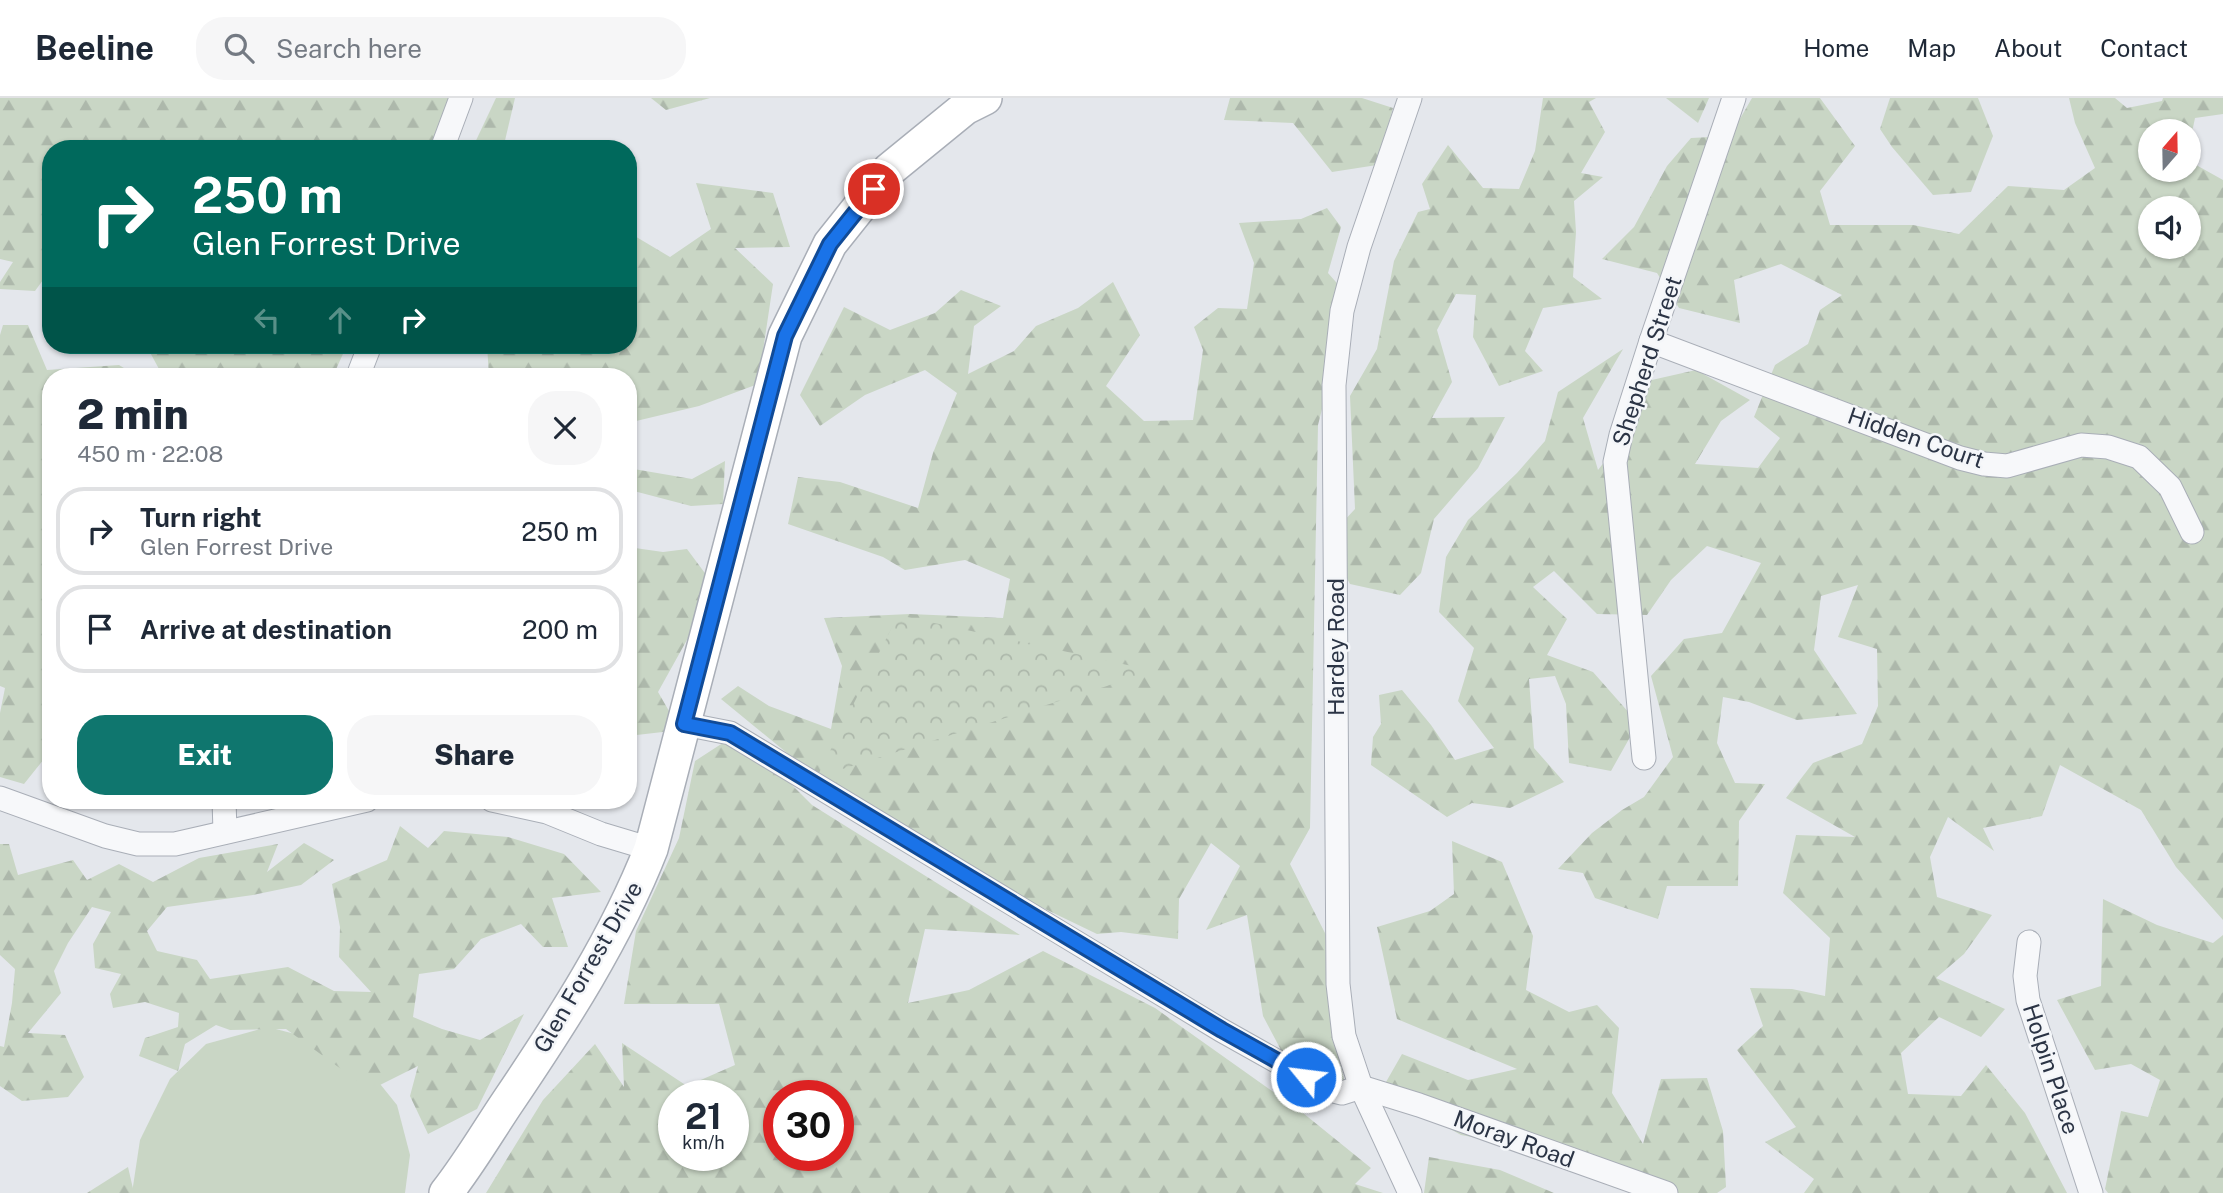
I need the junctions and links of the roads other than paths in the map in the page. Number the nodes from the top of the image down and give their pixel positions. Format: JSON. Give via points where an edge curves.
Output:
{"nodes":[{"id":1,"x":461,"y":98,"type":"edge"},
{"id":2,"x":985,"y":98,"type":"edge"},
{"id":3,"x":1410,"y":98,"type":"edge"},
{"id":4,"x":1734,"y":98,"type":"edge"},
{"id":5,"x":445,"y":140,"type":"edge"},
{"id":6,"x":1651,"y":341,"type":"junction"},
{"id":7,"x":2192,"y":532,"type":"dead end"},
{"id":8,"x":684,"y":724,"type":"junction"},
{"id":9,"x":1644,"y":758,"type":"dead end"},
{"id":10,"x":0,"y":798,"type":"edge"},
{"id":11,"x":224,"y":809,"type":"edge"},
{"id":12,"x":327,"y":809,"type":"edge"},
{"id":13,"x":533,"y":809,"type":"edge"},
{"id":14,"x":225,"y":832,"type":"junction"},
{"id":15,"x":651,"y":849,"type":"junction"},
{"id":16,"x":2029,"y":942,"type":"dead end"},
{"id":17,"x":1361,"y":1087,"type":"junction"},
{"id":18,"x":446,"y":1193,"type":"edge"},
{"id":19,"x":1410,"y":1193,"type":"edge"},
{"id":20,"x":1666,"y":1193,"type":"edge"},
{"id":21,"x":2091,"y":1193,"type":"edge"}],
"edges":[{"from":1,"to":5,"type":"street"},
{"from":2,"to":8,"type":"street","name":"Glen Forrest Drive","via":[[965,108],[888,170],[830,244],[785,336]]},
{"from":3,"to":17,"type":"street","name":"Hardey Road","via":[[1342,311],[1334,385],[1338,984],[1344,1036]]},
{"from":4,"to":6,"type":"street","name":"Shepherd Street"},
{"from":6,"to":7,"type":"street","name":"Hidden Court","via":[[1984,464],[2007,466],[2081,445],[2108,447],[2139,457],[2170,487]]},
{"from":6,"to":9,"type":"street","name":"Shepherd Street","via":[[1615,463]]},
{"from":8,"to":15,"type":"street","name":"Glen Forrest Drive"},
{"from":8,"to":17,"type":"street","via":[[730,733],[1326,1089],[1342,1093]]},
{"from":10,"to":14,"type":"street","via":[[138,844],[175,844]]},
{"from":11,"to":14,"type":"street"},
{"from":12,"to":14,"type":"street"},
{"from":13,"to":15,"type":"street"},
{"from":15,"to":18,"type":"street","name":"Glen Forrest Drive","via":[[632,897],[574,998]]},
{"from":16,"to":21,"type":"street","name":"Holpin Place","via":[[2028,1000]]},
{"from":17,"to":19,"type":"street","name":"Hardey Road"},
{"from":17,"to":20,"type":"street","name":"Moray Road"}]}
